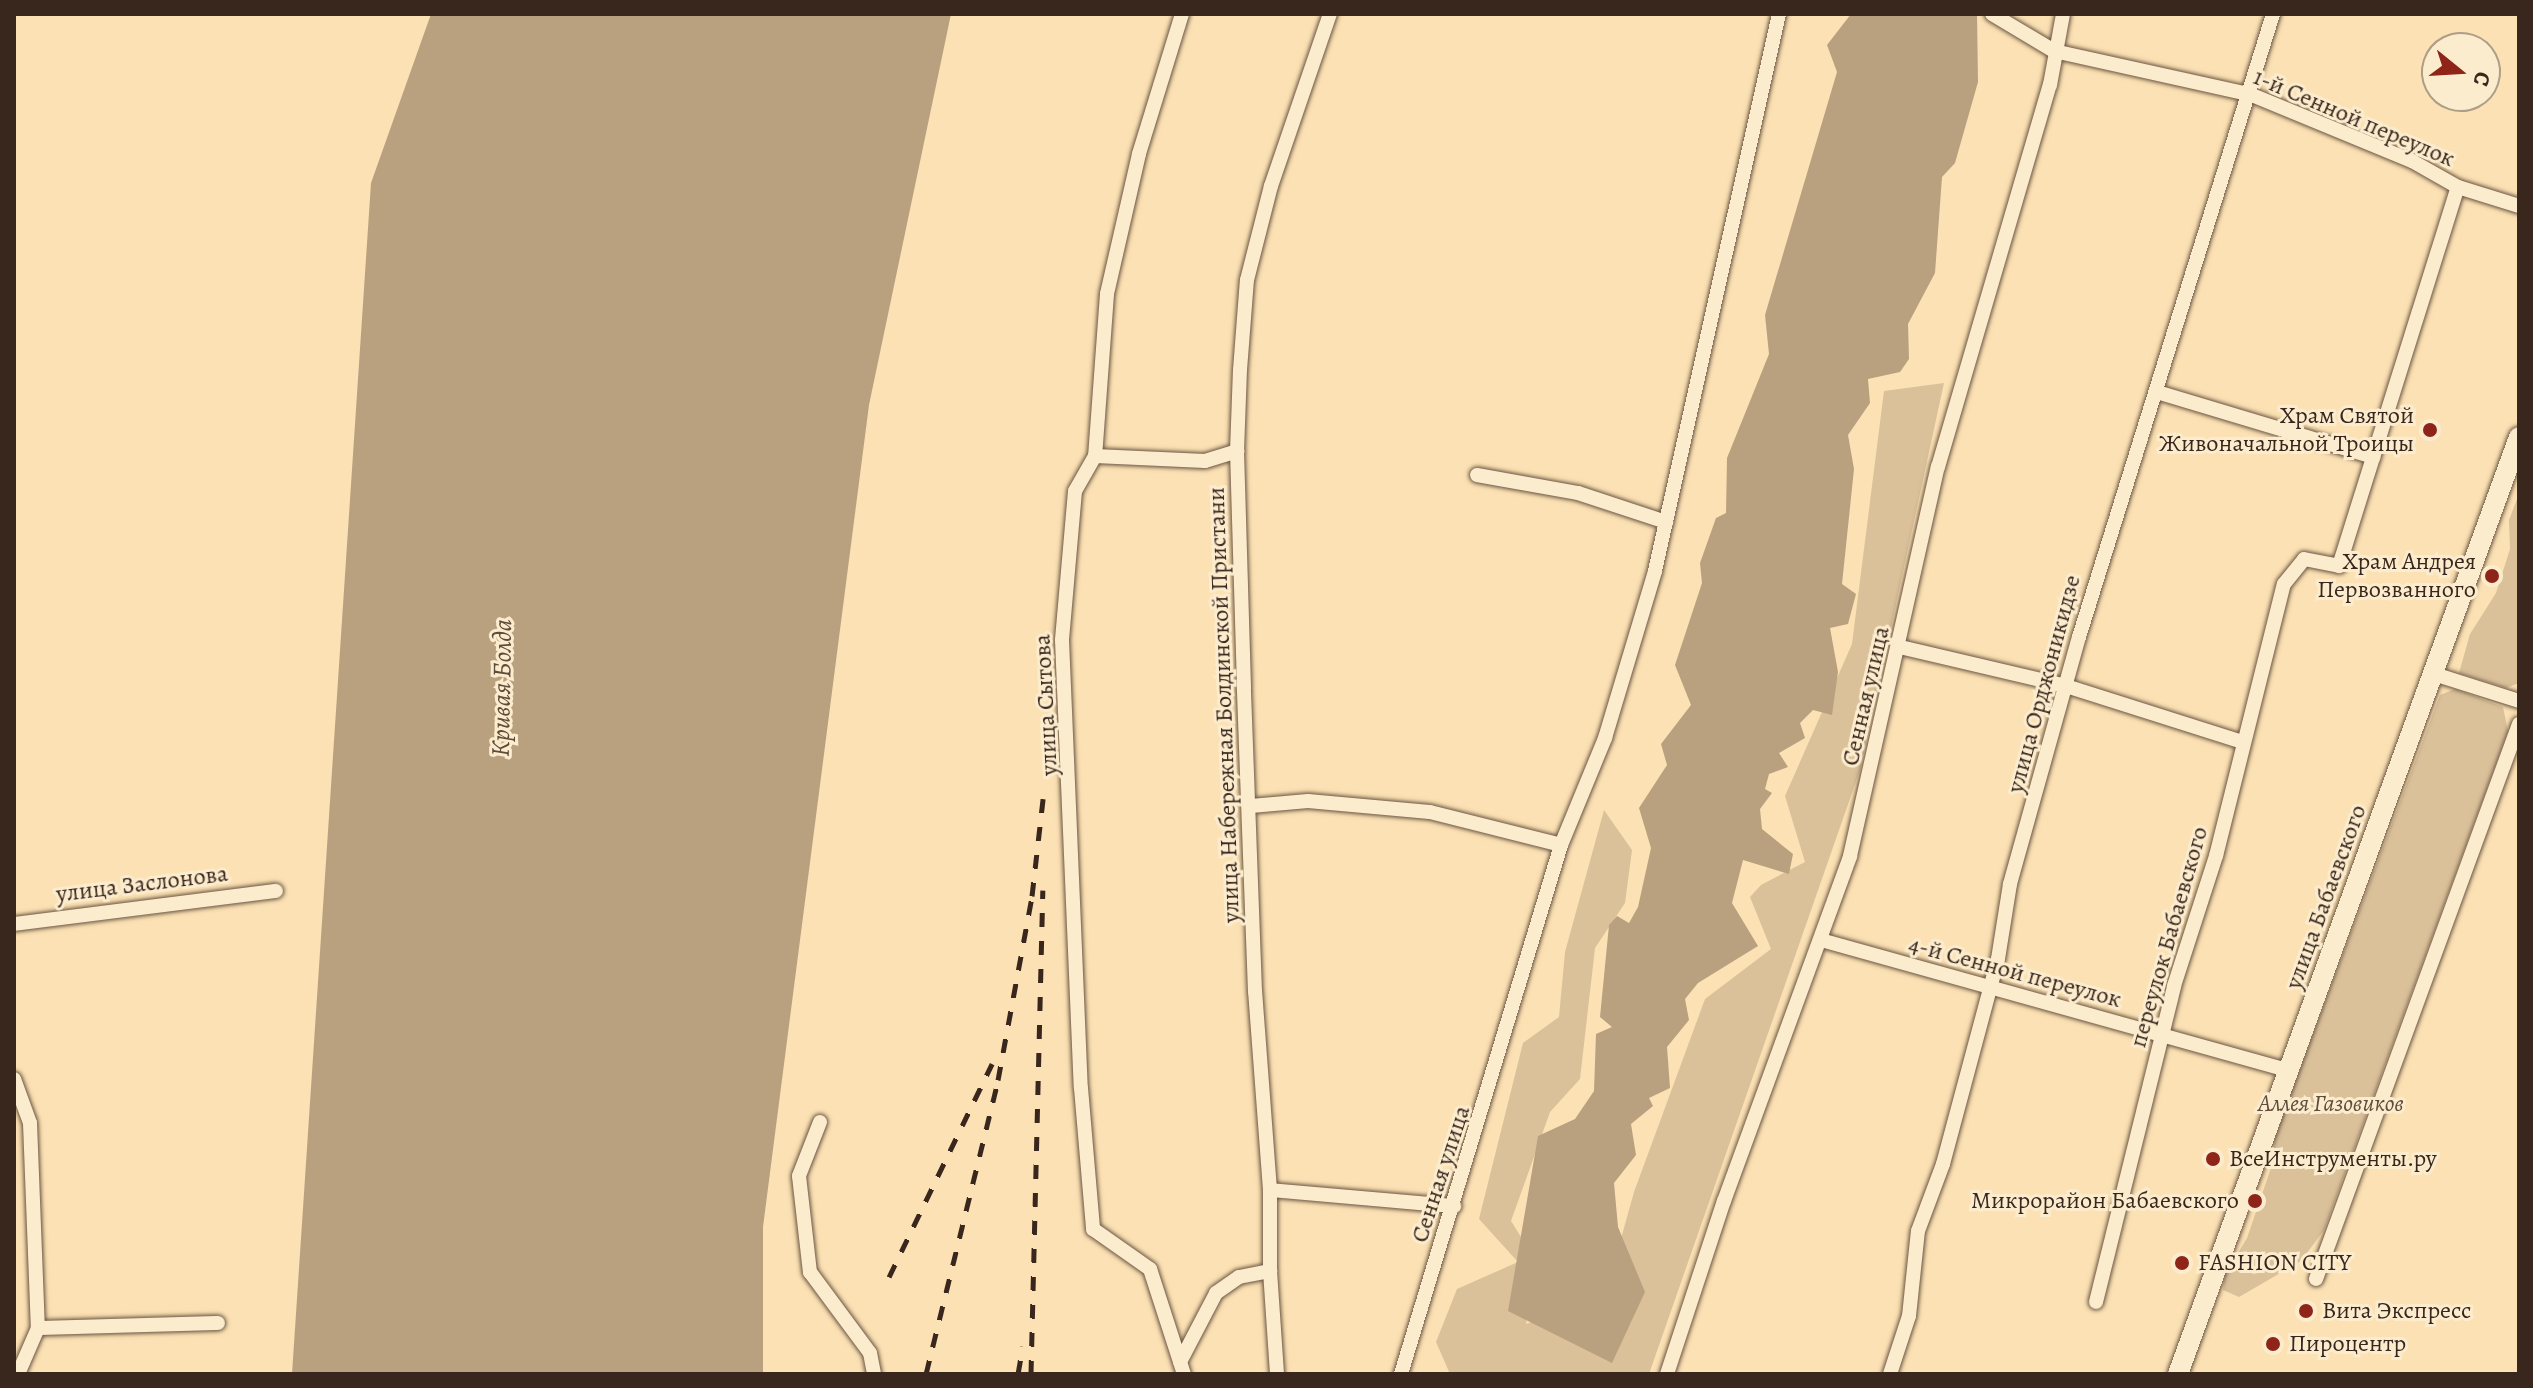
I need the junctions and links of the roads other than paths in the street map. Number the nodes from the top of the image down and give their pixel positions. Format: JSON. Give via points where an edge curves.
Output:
{"nodes":[{"id":1,"x":1182,"y":14,"type":"edge"},
{"id":2,"x":1330,"y":14,"type":"edge"},
{"id":3,"x":1779,"y":14,"type":"edge"},
{"id":4,"x":1992,"y":14,"type":"edge"},
{"id":5,"x":2063,"y":14,"type":"edge"},
{"id":6,"x":2273,"y":14,"type":"edge"},
{"id":7,"x":2054,"y":51,"type":"junction"},
{"id":8,"x":2252,"y":95,"type":"junction"},
{"id":9,"x":2458,"y":187,"type":"junction"},
{"id":10,"x":2519,"y":206,"type":"edge"},
{"id":11,"x":2157,"y":392,"type":"junction"},
{"id":12,"x":1237,"y":451,"type":"junction"},
{"id":13,"x":2517,"y":451,"type":"edge"},
{"id":14,"x":1095,"y":456,"type":"junction"},
{"id":15,"x":2373,"y":457,"type":"junction"},
{"id":16,"x":1477,"y":475,"type":"dead end"},
{"id":17,"x":1666,"y":522,"type":"junction"},
{"id":18,"x":1900,"y":647,"type":"junction"},
{"id":19,"x":2434,"y":674,"type":"junction"},
{"id":20,"x":2066,"y":686,"type":"junction"},
{"id":21,"x":2519,"y":701,"type":"edge"},
{"id":22,"x":2519,"y":724,"type":"edge"},
{"id":23,"x":2243,"y":742,"type":"junction"},
{"id":24,"x":1251,"y":806,"type":"junction"},
{"id":25,"x":1561,"y":845,"type":"junction"},
{"id":26,"x":276,"y":891,"type":"dead end"},
{"id":27,"x":14,"y":924,"type":"edge"},
{"id":28,"x":1821,"y":940,"type":"junction"},
{"id":29,"x":1989,"y":990,"type":"junction"},
{"id":30,"x":2163,"y":1034,"type":"junction"},
{"id":31,"x":2290,"y":1071,"type":"junction"},
{"id":32,"x":14,"y":1079,"type":"edge"},
{"id":33,"x":820,"y":1122,"type":"dead end"},
{"id":34,"x":1270,"y":1190,"type":"junction"},
{"id":35,"x":1454,"y":1206,"type":"junction"},
{"id":36,"x":1270,"y":1271,"type":"junction"},
{"id":37,"x":2316,"y":1279,"type":"dead end"},
{"id":38,"x":2096,"y":1302,"type":"dead end"},
{"id":39,"x":218,"y":1323,"type":"dead end"},
{"id":40,"x":38,"y":1328,"type":"junction"},
{"id":41,"x":1182,"y":1368,"type":"edge"},
{"id":42,"x":18,"y":1374,"type":"edge"},
{"id":43,"x":874,"y":1374,"type":"edge"},
{"id":44,"x":1277,"y":1374,"type":"edge"},
{"id":45,"x":1401,"y":1374,"type":"edge"},
{"id":46,"x":1667,"y":1374,"type":"edge"},
{"id":47,"x":1890,"y":1374,"type":"edge"},
{"id":48,"x":2178,"y":1374,"type":"edge"}],
"edges":[{"from":1,"to":14,"type":"street","name":"улица Сытова","via":[[1139,154],[1107,294]]},
{"from":2,"to":12,"type":"street","name":"улица Набережная Болдинской Пристани","via":[[1271,186],[1247,280]]},
{"from":3,"to":17,"type":"street","name":"Сенная улица"},
{"from":4,"to":7,"type":"street","name":"1-й Сенной переулок"},
{"from":5,"to":7,"type":"street","name":"Сенная улица"},
{"from":6,"to":8,"type":"street","name":"улица Орджоникидзе"},
{"from":7,"to":8,"type":"street","name":"1-й Сенной переулок"},
{"from":7,"to":18,"type":"street","name":"Сенная улица","via":[[2026,175],[1938,467]]},
{"from":8,"to":9,"type":"street","name":"1-й Сенной переулок","via":[[2412,161]]},
{"from":8,"to":11,"type":"street","name":"улица Орджоникидзе"},
{"from":9,"to":10,"type":"street","name":"1-й Сенной переулок"},
{"from":9,"to":15,"type":"street"},
{"from":11,"to":15,"type":"street"},
{"from":11,"to":20,"type":"street","name":"улица Орджоникидзе"},
{"from":12,"to":14,"type":"street","via":[[1205,461]]},
{"from":12,"to":24,"type":"street","name":"улица Набережная Болдинской Пристани"},
{"from":13,"to":19,"type":"main road","name":"улица Бабаевского"},
{"from":14,"to":41,"type":"street","name":"улица Сытова","via":[[1075,491],[1062,640],[1081,1088],[1093,1229],[1150,1269]]},
{"from":15,"to":23,"type":"street","name":"переулок Бабаевского","via":[[2339,566],[2304,559],[2284,584]]},
{"from":16,"to":17,"type":"street","via":[[1578,493]]},
{"from":17,"to":25,"type":"street","name":"Сенная улица","via":[[1605,738]]},
{"from":18,"to":20,"type":"street"},
{"from":18,"to":28,"type":"street","name":"Сенная улица","via":[[1850,856]]},
{"from":19,"to":21,"type":"street"},
{"from":19,"to":31,"type":"main road","name":"улица Бабаевского"},
{"from":20,"to":23,"type":"street"},
{"from":20,"to":29,"type":"street","name":"улица Орджоникидзе","via":[[2010,884]]},
{"from":22,"to":37,"type":"street"},
{"from":23,"to":30,"type":"street","name":"переулок Бабаевского"},
{"from":24,"to":25,"type":"street","via":[[1308,801],[1430,812]]},
{"from":24,"to":34,"type":"street","name":"улица Набережная Болдинской Пристани","via":[[1255,992]]},
{"from":25,"to":35,"type":"street","name":"Сенная улица"},
{"from":26,"to":27,"type":"street","name":"улица Заслонова"},
{"from":28,"to":29,"type":"street","name":"4-й Сенной переулок"},
{"from":28,"to":46,"type":"street","name":"Сенная улица","via":[[1724,1201]]},
{"from":29,"to":30,"type":"street","name":"4-й Сенной переулок"},
{"from":29,"to":47,"type":"street","name":"улица Орджоникидзе","via":[[1943,1164],[1918,1231],[1909,1316]]},
{"from":30,"to":31,"type":"street","name":"4-й Сенной переулок"},
{"from":30,"to":38,"type":"street","name":"переулок Бабаевского"},
{"from":31,"to":48,"type":"main road","name":"улица Бабаевского"},
{"from":32,"to":40,"type":"street","via":[[30,1123]]},
{"from":33,"to":43,"type":"street","via":[[799,1176],[810,1272],[870,1353]]},
{"from":34,"to":35,"type":"street"},
{"from":34,"to":36,"type":"street","name":"улица Набережная Болдинской Пристани"},
{"from":35,"to":45,"type":"street","name":"Сенная улица"},
{"from":36,"to":41,"type":"street","via":[[1239,1277],[1216,1293]]},
{"from":36,"to":44,"type":"street","name":"улица Набережная Болдинской Пристани"},
{"from":39,"to":40,"type":"street"},
{"from":40,"to":42,"type":"street"}]}
